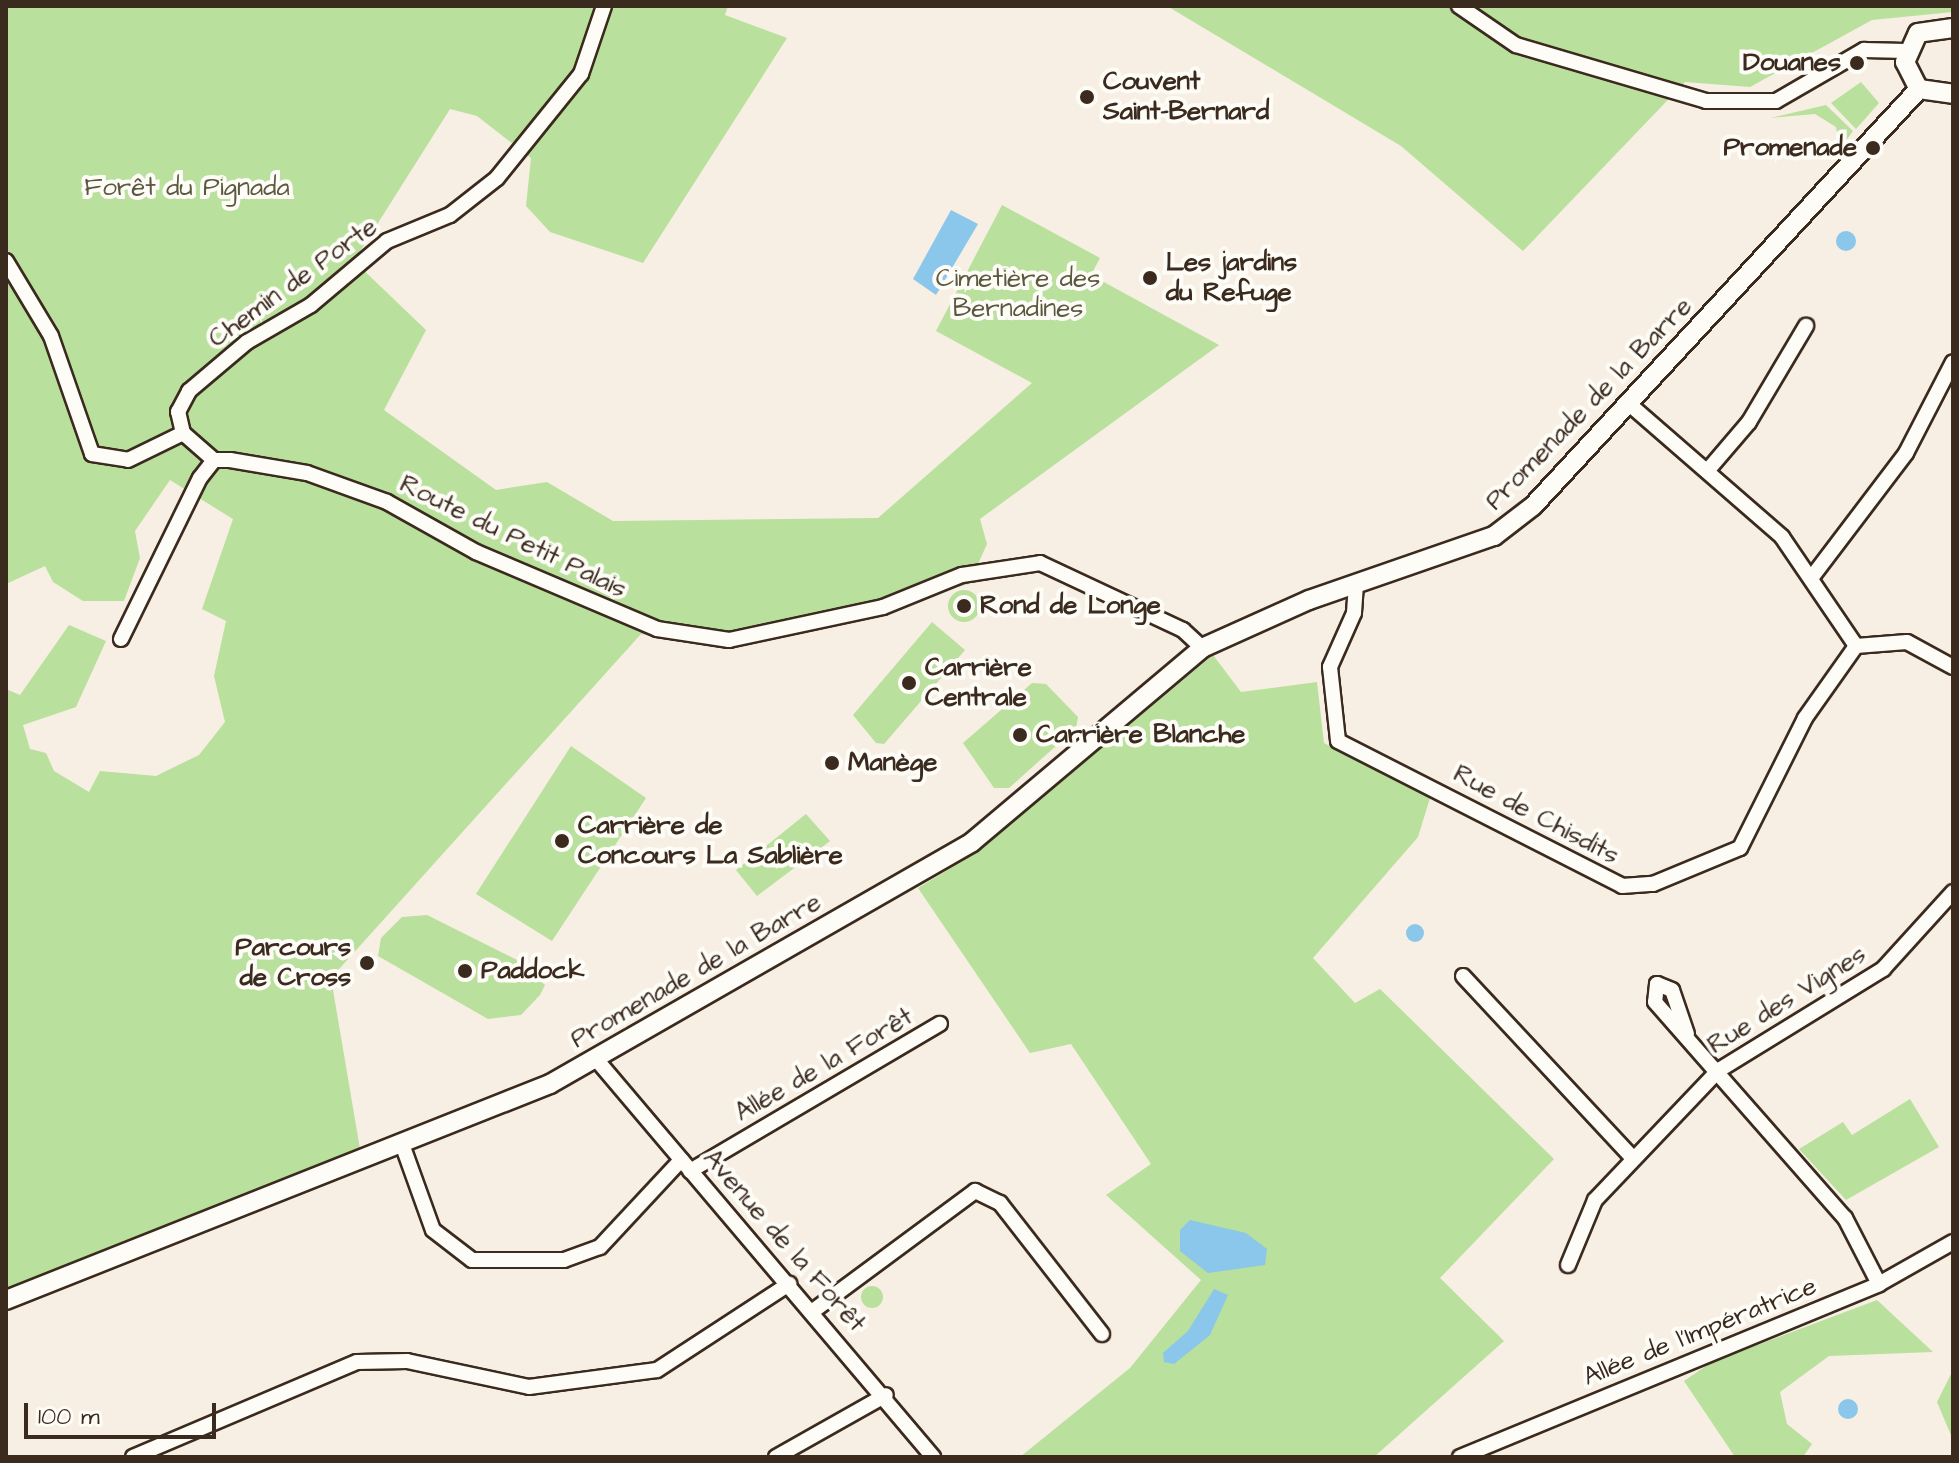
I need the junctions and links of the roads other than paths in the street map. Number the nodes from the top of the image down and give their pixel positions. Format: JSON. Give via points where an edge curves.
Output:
{"nodes":[{"id":1,"x":604,"y":6,"type":"edge"},
{"id":2,"x":1459,"y":6,"type":"edge"},
{"id":3,"x":1953,"y":28,"type":"edge"},
{"id":4,"x":1906,"y":51,"type":"junction"},
{"id":5,"x":1919,"y":89,"type":"junction"},
{"id":6,"x":1953,"y":94,"type":"edge"},
{"id":7,"x":6,"y":261,"type":"edge"},
{"id":8,"x":1806,"y":326,"type":"dead end"},
{"id":9,"x":1953,"y":362,"type":"edge"},
{"id":10,"x":1628,"y":403,"type":"junction"},
{"id":11,"x":183,"y":433,"type":"junction"},
{"id":12,"x":214,"y":460,"type":"junction"},
{"id":13,"x":1708,"y":470,"type":"junction"},
{"id":14,"x":1812,"y":577,"type":"junction"},
{"id":15,"x":1356,"y":584,"type":"junction"},
{"id":16,"x":121,"y":639,"type":"dead end"},
{"id":17,"x":1856,"y":646,"type":"junction"},
{"id":18,"x":1202,"y":648,"type":"junction"},
{"id":19,"x":1953,"y":667,"type":"edge"},
{"id":20,"x":1953,"y":892,"type":"edge"},
{"id":21,"x":1463,"y":976,"type":"dead end"},
{"id":22,"x":940,"y":1024,"type":"dead end"},
{"id":23,"x":1687,"y":1034,"type":"dead end"},
{"id":24,"x":596,"y":1059,"type":"junction"},
{"id":25,"x":1719,"y":1070,"type":"junction"},
{"id":26,"x":402,"y":1144,"type":"junction"},
{"id":27,"x":1633,"y":1158,"type":"junction"},
{"id":28,"x":686,"y":1166,"type":"junction"},
{"id":29,"x":1953,"y":1242,"type":"edge"},
{"id":30,"x":1568,"y":1265,"type":"dead end"},
{"id":31,"x":789,"y":1284,"type":"junction"},
{"id":32,"x":1879,"y":1284,"type":"junction"},
{"id":33,"x":6,"y":1300,"type":"edge"},
{"id":34,"x":813,"y":1311,"type":"junction"},
{"id":35,"x":1102,"y":1334,"type":"dead end"},
{"id":36,"x":886,"y":1395,"type":"junction"},
{"id":37,"x":133,"y":1457,"type":"edge"},
{"id":38,"x":776,"y":1457,"type":"edge"},
{"id":39,"x":933,"y":1457,"type":"edge"},
{"id":40,"x":1460,"y":1457,"type":"edge"}],
"edges":[{"from":1,"to":11,"type":"street","name":"Chemin de Porte","via":[[581,74],[497,178],[450,215],[387,241],[311,305],[247,342],[189,391],[178,412]]},
{"from":2,"to":4,"type":"street","via":[[1516,45],[1706,101],[1776,101],[1864,50]]},
{"from":3,"to":4,"type":"main road","via":[[1927,28]]},
{"from":4,"to":5,"type":"main road","via":[[1907,72]]},
{"from":5,"to":6,"type":"main road"},
{"from":5,"to":10,"type":"main road","name":"Promenade de la Barre"},
{"from":7,"to":11,"type":"street","via":[[51,336],[92,454],[128,460]]},
{"from":8,"to":13,"type":"street","via":[[1749,422]]},
{"from":9,"to":14,"type":"street","via":[[1906,453]]},
{"from":10,"to":13,"type":"street"},
{"from":10,"to":15,"type":"main road","name":"Promenade de la Barre","via":[[1513,524],[1451,554]]},
{"from":11,"to":12,"type":"street"},
{"from":12,"to":16,"type":"street"},
{"from":12,"to":18,"type":"street","name":"Route du Petit Palais","via":[[307,473],[387,502],[476,552],[657,629],[729,640],[883,607],[989,568],[1040,563],[1183,630]]},
{"from":13,"to":14,"type":"street","via":[[1782,537]]},
{"from":14,"to":17,"type":"street"},
{"from":15,"to":17,"type":"street","name":"Rue de Chisdits","via":[[1354,613],[1330,667],[1338,741],[1622,886],[1653,884],[1740,848],[1805,718]]},
{"from":15,"to":18,"type":"main road","name":"Promenade de la Barre"},
{"from":17,"to":19,"type":"street","via":[[1907,642]]},
{"from":18,"to":24,"type":"main road","name":"Promenade de la Barre","via":[[972,842]]},
{"from":20,"to":25,"type":"street","name":"Rue des Vignes","via":[[1883,969]]},
{"from":21,"to":27,"type":"street"},
{"from":22,"to":28,"type":"street","name":"Allée de la Forêt"},
{"from":23,"to":25,"type":"street"},
{"from":24,"to":26,"type":"main road","name":"Promenade de la Barre"},
{"from":24,"to":28,"type":"street","name":"Avenue de la Forêt"},
{"from":25,"to":27,"type":"street","name":"Rue des Vignes"},
{"from":25,"to":32,"type":"street","via":[[1845,1218]]},
{"from":26,"to":28,"type":"street","name":"Allée de la Forêt","via":[[433,1230],[472,1260],[564,1260],[600,1247]]},
{"from":26,"to":33,"type":"main road","name":"Promenade de la Barre"},
{"from":27,"to":30,"type":"street","name":"Rue des Vignes","via":[[1595,1200]]},
{"from":28,"to":31,"type":"street","name":"Avenue de la Forêt"},
{"from":29,"to":32,"type":"street","name":"Allée de l'Impératrice"},
{"from":31,"to":34,"type":"street","name":"Avenue de la Forêt"},
{"from":31,"to":37,"type":"street","via":[[657,1370],[529,1387],[407,1361],[357,1362]]},
{"from":32,"to":40,"type":"street","name":"Allée de l'Impératrice"},
{"from":34,"to":35,"type":"street","via":[[975,1191],[1000,1203]]},
{"from":34,"to":36,"type":"street","name":"Avenue de la Forêt"},
{"from":36,"to":38,"type":"street"},
{"from":36,"to":39,"type":"street","name":"Avenue de la Forêt"}]}
